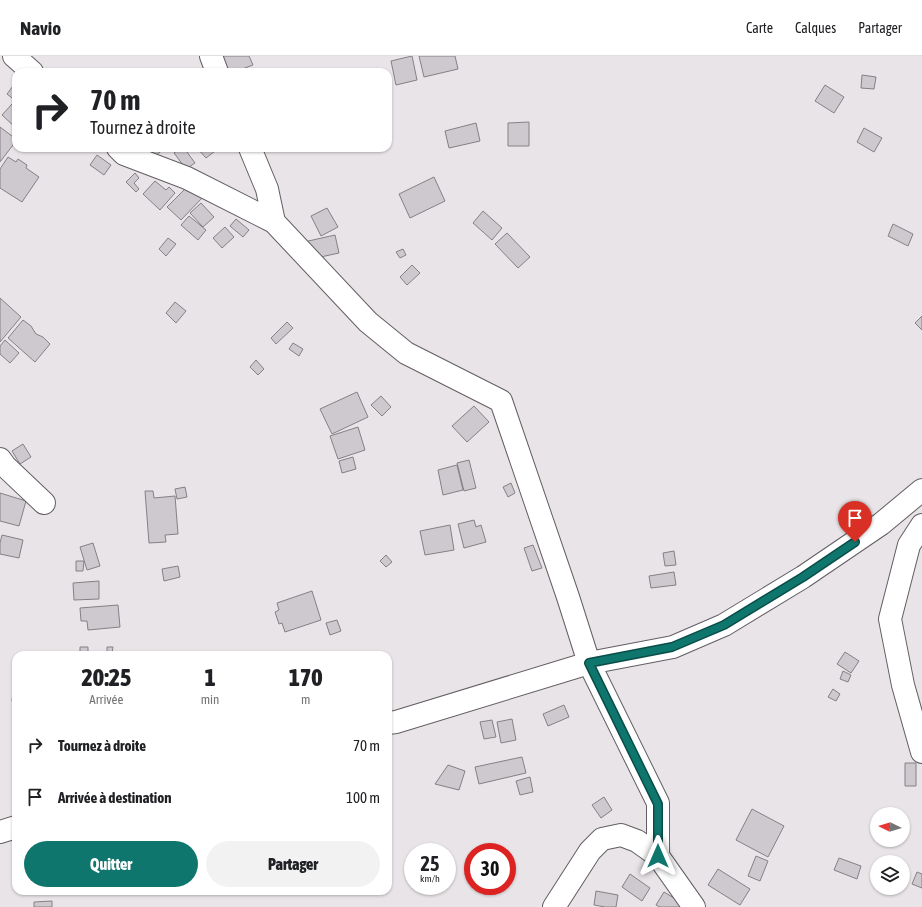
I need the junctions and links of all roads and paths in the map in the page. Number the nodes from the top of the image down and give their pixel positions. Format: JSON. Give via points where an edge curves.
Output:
{"nodes":[{"id":1,"x":14,"y":56,"type":"edge"},
{"id":2,"x":211,"y":56,"type":"edge"},
{"id":3,"x":28,"y":68,"type":"edge"},
{"id":4,"x":216,"y":68,"type":"edge"},
{"id":5,"x":122,"y":152,"type":"edge"},
{"id":6,"x":252,"y":152,"type":"edge"},
{"id":7,"x":274,"y":222,"type":"junction"},
{"id":8,"x":0,"y":459,"type":"edge"},
{"id":9,"x":922,"y":490,"type":"edge"},
{"id":10,"x":44,"y":503,"type":"dead end"},
{"id":11,"x":922,"y":525,"type":"edge"},
{"id":12,"x":589,"y":663,"type":"junction"},
{"id":13,"x":392,"y":723,"type":"edge"},
{"id":14,"x":922,"y":752,"type":"edge"},
{"id":15,"x":12,"y":828,"type":"edge"},
{"id":16,"x":0,"y":832,"type":"edge"},
{"id":17,"x":658,"y":856,"type":"junction"},
{"id":18,"x":554,"y":907,"type":"edge"},
{"id":19,"x":694,"y":907,"type":"edge"}],
"edges":[{"from":1,"to":3,"type":"street"},
{"from":2,"to":4,"type":"street"},
{"from":5,"to":7,"type":"street","via":[[187,178]]},
{"from":6,"to":7,"type":"street","via":[[267,189]]},
{"from":7,"to":12,"type":"street","via":[[368,322],[406,354],[501,401]]},
{"from":8,"to":10,"type":"street"},
{"from":9,"to":12,"type":"street","via":[[881,524],[803,577],[724,625],[672,647]]},
{"from":11,"to":14,"type":"street","via":[[909,545],[890,618],[903,685]]},
{"from":12,"to":13,"type":"street"},
{"from":12,"to":17,"type":"street","via":[[658,804]]},
{"from":15,"to":16,"type":"street"},
{"from":17,"to":18,"type":"street","via":[[638,841],[620,835],[602,839],[590,851]]},
{"from":17,"to":19,"type":"street"}]}
